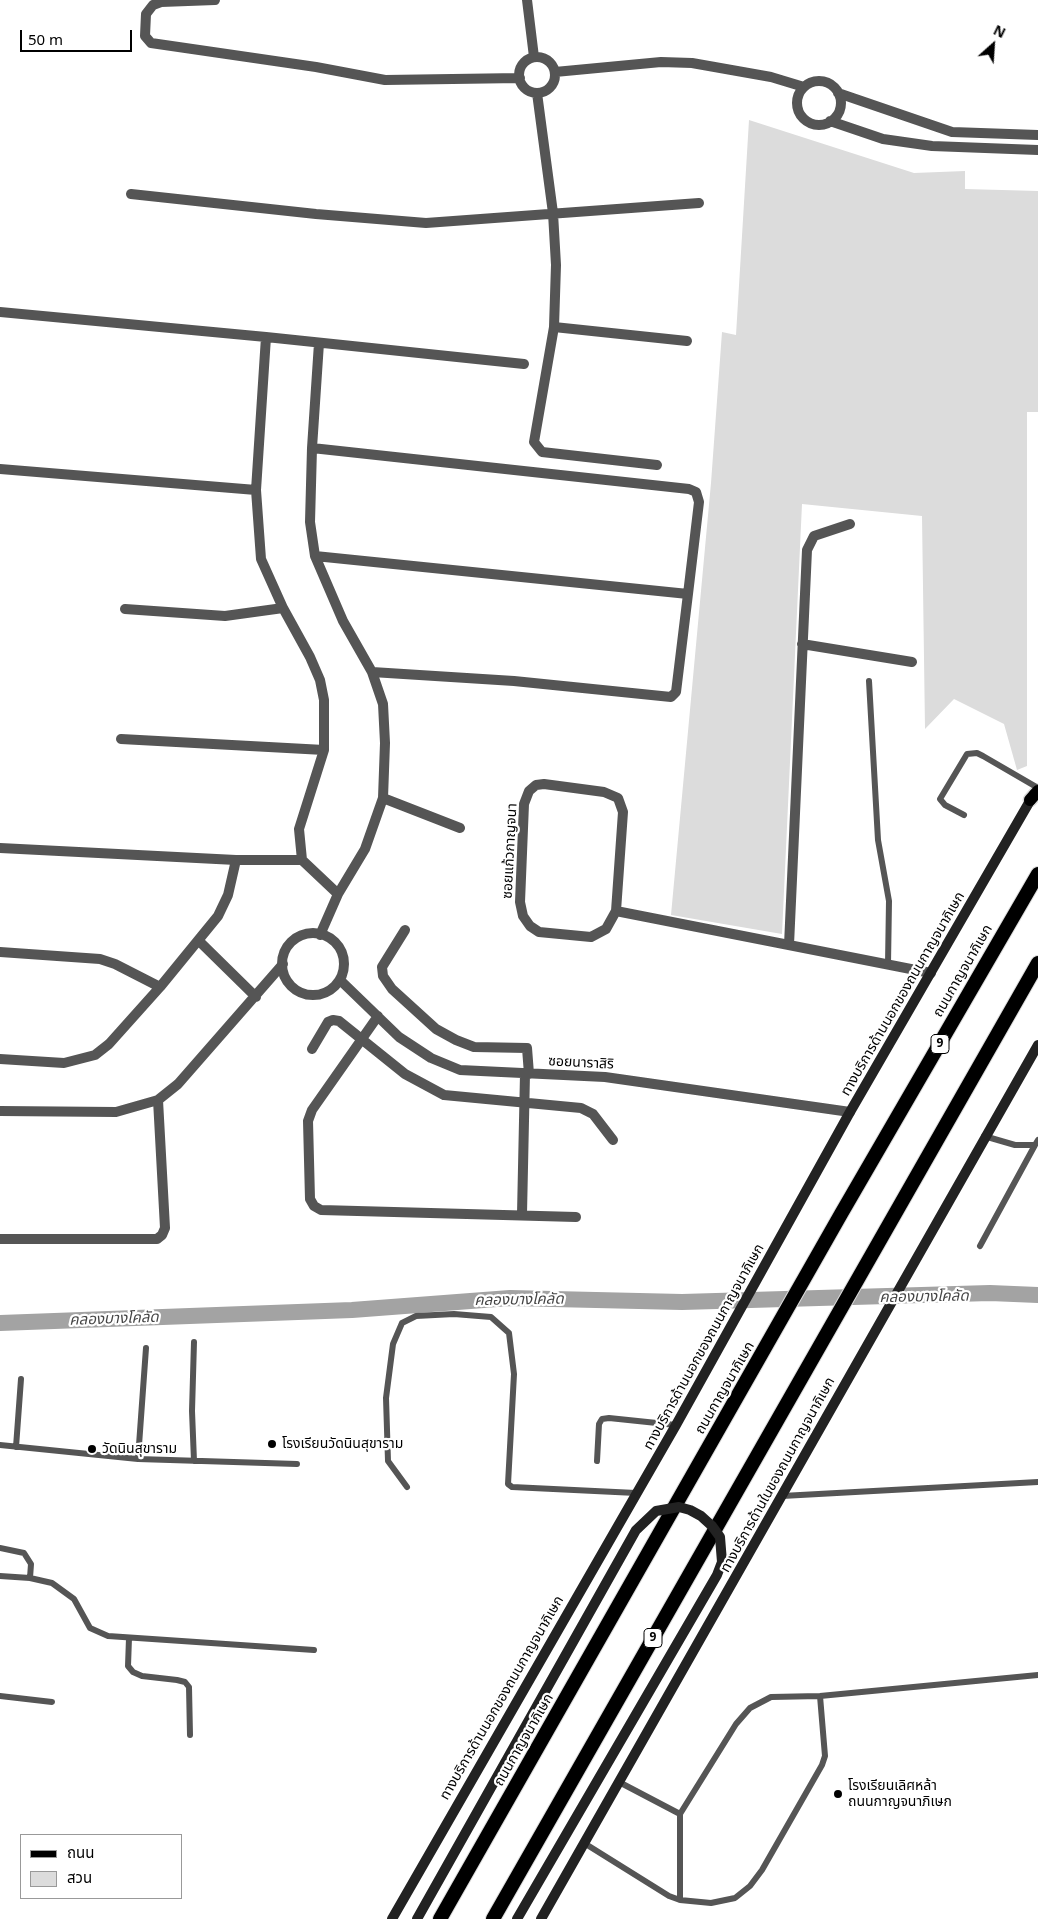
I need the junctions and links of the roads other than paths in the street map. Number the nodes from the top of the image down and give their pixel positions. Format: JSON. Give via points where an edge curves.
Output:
{"nodes":[{"id":1,"x":215,"y":0,"type":"edge"},
{"id":2,"x":527,"y":0,"type":"edge"},
{"id":3,"x":534,"y":57,"type":"junction"},
{"id":4,"x":555,"y":72,"type":"junction"},
{"id":5,"x":520,"y":78,"type":"junction"},
{"id":6,"x":804,"y":87,"type":"junction"},
{"id":7,"x":537,"y":93,"type":"junction"},
{"id":8,"x":838,"y":93,"type":"junction"},
{"id":9,"x":830,"y":122,"type":"junction"},
{"id":10,"x":970,"y":134,"type":"junction"},
{"id":11,"x":1038,"y":135,"type":"edge"},
{"id":12,"x":970,"y":149,"type":"junction"},
{"id":13,"x":1038,"y":150,"type":"edge"},
{"id":14,"x":130,"y":194,"type":"dead end"},
{"id":15,"x":699,"y":203,"type":"dead end"},
{"id":16,"x":553,"y":213,"type":"junction"},
{"id":17,"x":0,"y":312,"type":"edge"},
{"id":18,"x":554,"y":327,"type":"junction"},
{"id":19,"x":266,"y":337,"type":"junction"},
{"id":20,"x":687,"y":341,"type":"dead end"},
{"id":21,"x":318,"y":343,"type":"junction"},
{"id":22,"x":524,"y":364,"type":"dead end"},
{"id":23,"x":312,"y":448,"type":"junction"},
{"id":24,"x":657,"y":465,"type":"dead end"},
{"id":25,"x":0,"y":469,"type":"edge"},
{"id":26,"x":256,"y":490,"type":"junction"},
{"id":27,"x":850,"y":524,"type":"dead end"},
{"id":28,"x":315,"y":556,"type":"junction"},
{"id":29,"x":688,"y":594,"type":"junction"},
{"id":30,"x":283,"y":608,"type":"junction"},
{"id":31,"x":125,"y":609,"type":"dead end"},
{"id":32,"x":802,"y":644,"type":"junction"},
{"id":33,"x":912,"y":662,"type":"dead end"},
{"id":34,"x":372,"y":672,"type":"junction"},
{"id":35,"x":869,"y":682,"type":"dead end"},
{"id":36,"x":122,"y":739,"type":"dead end"},
{"id":37,"x":324,"y":750,"type":"junction"},
{"id":38,"x":1036,"y":791,"type":"edge"},
{"id":39,"x":383,"y":798,"type":"junction"},
{"id":40,"x":964,"y":815,"type":"dead end"},
{"id":41,"x":460,"y":828,"type":"dead end"},
{"id":42,"x":0,"y":848,"type":"edge"},
{"id":43,"x":236,"y":860,"type":"junction"},
{"id":44,"x":302,"y":860,"type":"junction"},
{"id":45,"x":1038,"y":874,"type":"edge"},
{"id":46,"x":338,"y":894,"type":"junction"},
{"id":47,"x":616,"y":911,"type":"junction"},
{"id":48,"x":405,"y":930,"type":"dead end"},
{"id":49,"x":320,"y":935,"type":"junction"},
{"id":50,"x":198,"y":941,"type":"junction"},
{"id":51,"x":789,"y":945,"type":"junction"},
{"id":52,"x":0,"y":952,"type":"edge"},
{"id":53,"x":1038,"y":963,"type":"edge"},
{"id":54,"x":282,"y":964,"type":"junction"},
{"id":55,"x":888,"y":964,"type":"junction"},
{"id":56,"x":931,"y":973,"type":"junction"},
{"id":57,"x":340,"y":980,"type":"junction"},
{"id":58,"x":160,"y":987,"type":"junction"},
{"id":59,"x":256,"y":996,"type":"junction"},
{"id":60,"x":378,"y":1016,"type":"junction"},
{"id":61,"x":362,"y":1039,"type":"junction"},
{"id":62,"x":1038,"y":1045,"type":"edge"},
{"id":63,"x":312,"y":1049,"type":"dead end"},
{"id":64,"x":0,"y":1059,"type":"edge"},
{"id":65,"x":527,"y":1074,"type":"junction"},
{"id":66,"x":158,"y":1100,"type":"junction"},
{"id":67,"x":524,"y":1102,"type":"junction"},
{"id":68,"x":0,"y":1111,"type":"edge"},
{"id":69,"x":850,"y":1112,"type":"junction"},
{"id":70,"x":984,"y":1136,"type":"junction"},
{"id":71,"x":613,"y":1140,"type":"dead end"},
{"id":72,"x":1037,"y":1143,"type":"edge"},
{"id":73,"x":522,"y":1214,"type":"junction"},
{"id":74,"x":576,"y":1217,"type":"dead end"},
{"id":75,"x":0,"y":1239,"type":"edge"},
{"id":76,"x":980,"y":1246,"type":"dead end"},
{"id":77,"x":194,"y":1342,"type":"dead end"},
{"id":78,"x":146,"y":1348,"type":"dead end"},
{"id":79,"x":22,"y":1379,"type":"dead end"},
{"id":80,"x":676,"y":1424,"type":"junction"},
{"id":81,"x":0,"y":1445,"type":"edge"},
{"id":82,"x":16,"y":1447,"type":"junction"},
{"id":83,"x":138,"y":1459,"type":"junction"},
{"id":84,"x":598,"y":1460,"type":"dead end"},
{"id":85,"x":194,"y":1461,"type":"junction"},
{"id":86,"x":297,"y":1464,"type":"dead end"},
{"id":87,"x":1038,"y":1482,"type":"edge"},
{"id":88,"x":407,"y":1487,"type":"dead end"},
{"id":89,"x":636,"y":1493,"type":"junction"},
{"id":90,"x":782,"y":1496,"type":"junction"},
{"id":91,"x":0,"y":1548,"type":"edge"},
{"id":92,"x":0,"y":1576,"type":"edge"},
{"id":93,"x":30,"y":1578,"type":"junction"},
{"id":94,"x":130,"y":1638,"type":"junction"},
{"id":95,"x":314,"y":1650,"type":"dead end"},
{"id":96,"x":1038,"y":1675,"type":"edge"},
{"id":97,"x":0,"y":1696,"type":"edge"},
{"id":98,"x":820,"y":1696,"type":"junction"},
{"id":99,"x":52,"y":1702,"type":"dead end"},
{"id":100,"x":190,"y":1735,"type":"dead end"},
{"id":101,"x":619,"y":1782,"type":"junction"},
{"id":102,"x":680,"y":1814,"type":"junction"},
{"id":103,"x":584,"y":1842,"type":"junction"},
{"id":104,"x":680,"y":1900,"type":"junction"},
{"id":105,"x":392,"y":1919,"type":"edge"},
{"id":106,"x":417,"y":1919,"type":"edge"},
{"id":107,"x":440,"y":1919,"type":"edge"},
{"id":108,"x":493,"y":1919,"type":"edge"},
{"id":109,"x":517,"y":1919,"type":"edge"},
{"id":110,"x":541,"y":1919,"type":"edge"}],
"edges":[{"from":1,"to":5,"type":"street","via":[[153,5],[146,14],[145,36],[151,43],[385,80]]},
{"from":2,"to":3,"type":"street"},
{"from":3,"to":4,"type":"street","via":[[550,62]]},
{"from":3,"to":5,"type":"street","via":[[521,67]]},
{"from":4,"to":6,"type":"street","via":[[661,62],[692,63],[771,77]]},
{"from":4,"to":7,"type":"street","via":[[553,84]]},
{"from":5,"to":7,"type":"street","via":[[525,88]]},
{"from":6,"to":8,"type":"street","via":[[812,82],[822,82],[831,85]]},
{"from":6,"to":9,"type":"street","via":[[798,95],[800,114],[815,125]]},
{"from":7,"to":16,"type":"street"},
{"from":8,"to":9,"type":"street","via":[[841,102],[839,112]]},
{"from":8,"to":10,"type":"street","via":[[917,122]]},
{"from":9,"to":12,"type":"street","via":[[883,139]]},
{"from":10,"to":11,"type":"street"},
{"from":10,"to":12,"type":"street"},
{"from":12,"to":13,"type":"street"},
{"from":14,"to":16,"type":"street","via":[[426,222]]},
{"from":15,"to":16,"type":"street"},
{"from":16,"to":18,"type":"street","via":[[556,264]]},
{"from":17,"to":19,"type":"street"},
{"from":18,"to":20,"type":"street"},
{"from":18,"to":24,"type":"street","via":[[534,439],[538,449]]},
{"from":19,"to":21,"type":"street"},
{"from":19,"to":26,"type":"street"},
{"from":21,"to":22,"type":"street"},
{"from":21,"to":23,"type":"street"},
{"from":23,"to":28,"type":"street","via":[[310,522]]},
{"from":23,"to":29,"type":"street","via":[[689,488],[696,492],[699,502]]},
{"from":25,"to":26,"type":"street"},
{"from":26,"to":30,"type":"street","via":[[261,560]]},
{"from":27,"to":32,"type":"street","via":[[821,532],[809,542]]},
{"from":28,"to":29,"type":"street"},
{"from":28,"to":34,"type":"street","via":[[343,621]]},
{"from":29,"to":34,"type":"street","via":[[676,692],[671,697],[514,681]]},
{"from":30,"to":31,"type":"street","via":[[225,616]]},
{"from":30,"to":37,"type":"street","via":[[320,680],[324,700]]},
{"from":32,"to":33,"type":"street"},
{"from":32,"to":51,"type":"street"},
{"from":34,"to":39,"type":"street","via":[[383,704]]},
{"from":35,"to":55,"type":"lane","via":[[878,840],[889,901]]},
{"from":36,"to":37,"type":"street"},
{"from":37,"to":44,"type":"street","via":[[299,829]]},
{"from":38,"to":40,"type":"lane","via":[[983,756],[967,754],[940,799]]},
{"from":38,"to":56,"type":"main road","name":"ทางบริการด้านนอกของถนนกาญจนาภิเษก"},
{"from":39,"to":41,"type":"street"},
{"from":39,"to":46,"type":"street","via":[[365,849]]},
{"from":42,"to":43,"type":"street"},
{"from":43,"to":44,"type":"street"},
{"from":43,"to":50,"type":"street","via":[[224,905]]},
{"from":44,"to":46,"type":"street"},
{"from":45,"to":107,"type":"highway","name":"ถนนกาญจนาภิเษก","number":"9"},
{"from":46,"to":49,"type":"street"},
{"from":47,"to":47,"type":"street","name":"ซอยแก้วกาญจนา","via":[[623,812],[618,798],[604,792],[536,785],[529,791],[524,804],[520,902],[523,916],[539,932],[591,937],[606,929]]},
{"from":47,"to":51,"type":"street"},
{"from":48,"to":65,"type":"street","via":[[382,968],[383,976],[392,989],[436,1029],[456,1040],[474,1046],[527,1048]]},
{"from":49,"to":54,"type":"street","via":[[304,935],[296,939],[288,946]]},
{"from":49,"to":57,"type":"street","via":[[334,941],[340,949],[344,959]]},
{"from":50,"to":58,"type":"street"},
{"from":50,"to":59,"type":"street"},
{"from":51,"to":55,"type":"street"},
{"from":52,"to":58,"type":"street","via":[[100,959]]},
{"from":53,"to":108,"type":"highway","number":"9"},
{"from":54,"to":57,"type":"street","via":[[288,982],[303,993],[324,993]]},
{"from":54,"to":59,"type":"street"},
{"from":55,"to":56,"type":"street"},
{"from":56,"to":69,"type":"main road","name":"ทางบริการด้านนอกของถนนกาญจนาภิเษก"},
{"from":57,"to":60,"type":"street","name":"ซอยนาราสิริ"},
{"from":58,"to":64,"type":"street","via":[[95,1055],[64,1062]]},
{"from":59,"to":66,"type":"street","via":[[178,1084]]},
{"from":60,"to":61,"type":"street"},
{"from":60,"to":65,"type":"street","name":"ซอยนาราสิริ","via":[[423,1052],[460,1070]]},
{"from":61,"to":63,"type":"street","via":[[333,1020],[328,1022]]},
{"from":61,"to":67,"type":"street","via":[[405,1074],[444,1095]]},
{"from":61,"to":73,"type":"street","via":[[318,1098],[308,1121],[310,1200],[314,1206],[321,1210]]},
{"from":62,"to":70,"type":"main road","name":"ทางบริการด้านในของถนนกาญจนาภิเษก"},
{"from":65,"to":67,"type":"street"},
{"from":65,"to":69,"type":"street","name":"ซอยนาราสิริ","via":[[605,1077]]},
{"from":66,"to":68,"type":"street","via":[[116,1112]]},
{"from":66,"to":75,"type":"street","via":[[165,1228],[162,1235],[157,1239]]},
{"from":67,"to":71,"type":"street","via":[[581,1108],[593,1114]]},
{"from":67,"to":73,"type":"street"},
{"from":69,"to":80,"type":"main road","name":"ทางบริการด้านนอกของถนนกาญจนาภิเษก"},
{"from":70,"to":72,"type":"lane","via":[[1015,1145]]},
{"from":70,"to":90,"type":"main road","name":"ทางบริการด้านในของถนนกาญจนาภิเษก"},
{"from":72,"to":76,"type":"lane"},
{"from":73,"to":74,"type":"street"},
{"from":77,"to":85,"type":"lane"},
{"from":78,"to":83,"type":"lane"},
{"from":79,"to":82,"type":"lane"},
{"from":80,"to":84,"type":"lane","via":[[602,1419],[598,1424]]},
{"from":80,"to":89,"type":"main road","name":"ทางบริการด้านนอกของถนนกาญจนาภิเษก"},
{"from":81,"to":82,"type":"lane"},
{"from":82,"to":83,"type":"lane"},
{"from":83,"to":85,"type":"lane"},
{"from":85,"to":86,"type":"lane"},
{"from":87,"to":90,"type":"lane"},
{"from":88,"to":89,"type":"lane","via":[[388,1461],[386,1398],[392,1344],[402,1323],[416,1316],[454,1314],[491,1316],[509,1333],[514,1374],[508,1484],[512,1487]]},
{"from":89,"to":105,"type":"main road","name":"ทางบริการด้านนอกของถนนกาญจนาภิเษก"},
{"from":90,"to":101,"type":"main road","name":"ทางบริการด้านในของถนนกาญจนาภิเษก"},
{"from":91,"to":93,"type":"lane","via":[[24,1553],[31,1564]]},
{"from":92,"to":93,"type":"lane"},
{"from":93,"to":94,"type":"lane","via":[[52,1583],[74,1599],[90,1628],[108,1636]]},
{"from":94,"to":95,"type":"lane"},
{"from":94,"to":100,"type":"lane","via":[[128,1666],[133,1672],[185,1682],[189,1687]]},
{"from":96,"to":98,"type":"lane"},
{"from":97,"to":99,"type":"lane"},
{"from":98,"to":102,"type":"lane","via":[[771,1697],[750,1708],[736,1724]]},
{"from":98,"to":104,"type":"lane","via":[[825,1756],[762,1870],[735,1898],[711,1903]]},
{"from":101,"to":102,"type":"lane"},
{"from":101,"to":103,"type":"main road","name":"ทางบริการด้านในของถนนกาญจนาภิเษก"},
{"from":102,"to":104,"type":"lane"},
{"from":103,"to":104,"type":"lane"},
{"from":103,"to":110,"type":"main road","name":"ทางบริการด้านในของถนนกาญจนาภิเษก"},
{"from":106,"to":109,"type":"main road","bridge":true,"via":[[636,1530],[656,1511],[679,1507],[690,1510],[712,1526],[720,1538],[722,1562],[717,1575]]}]}
